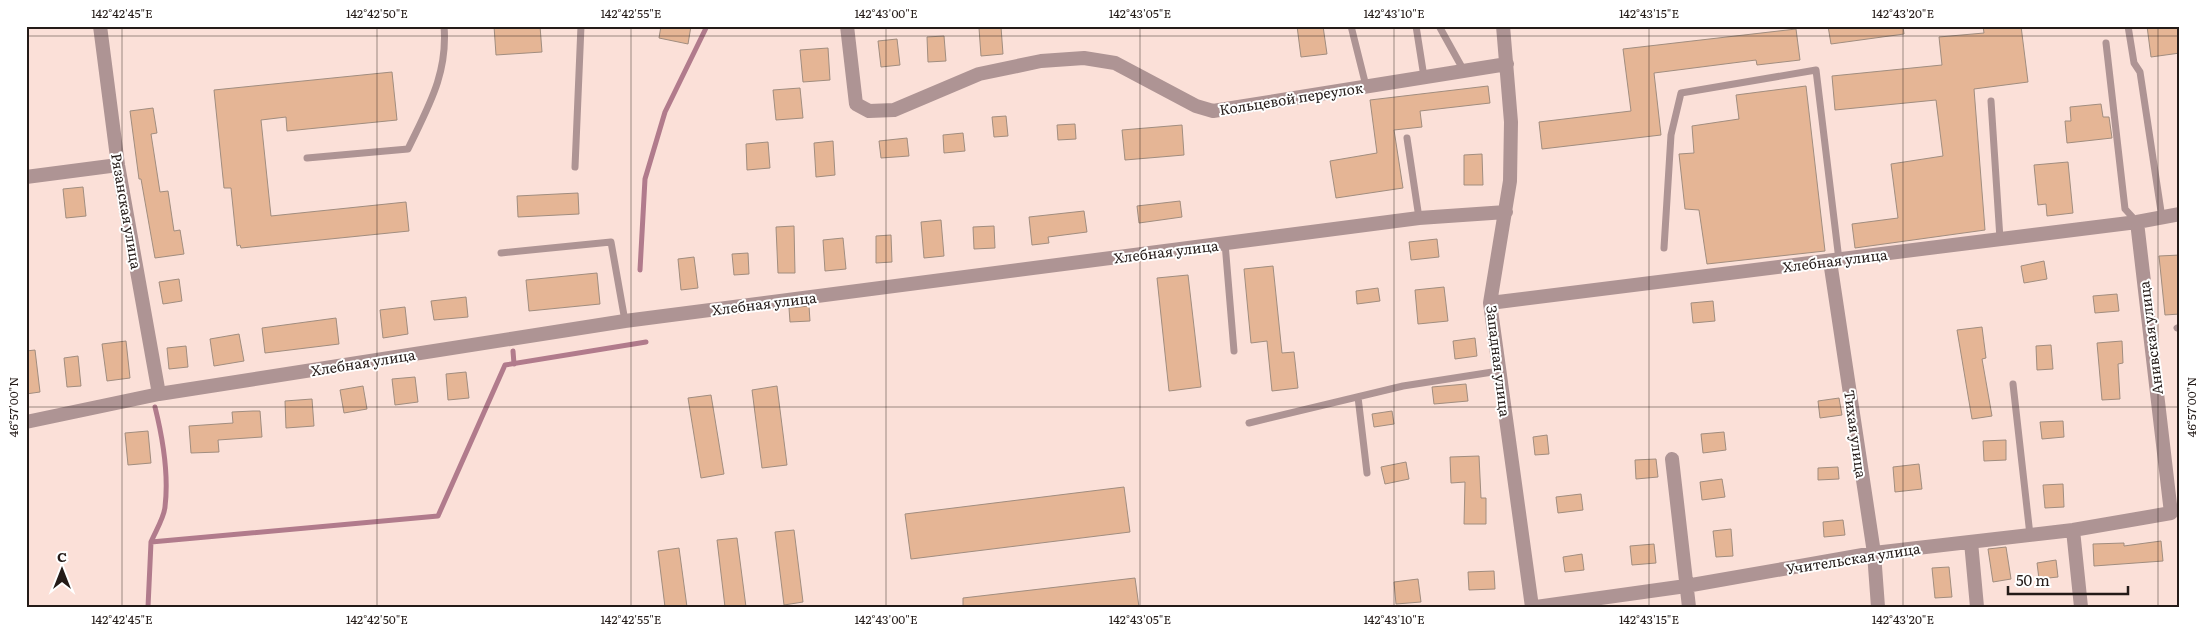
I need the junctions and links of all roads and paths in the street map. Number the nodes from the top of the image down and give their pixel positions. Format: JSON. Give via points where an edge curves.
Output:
{"nodes":[{"id":1,"x":100,"y":26,"type":"edge"},
{"id":2,"x":444,"y":26,"type":"edge"},
{"id":3,"x":581,"y":26,"type":"edge"},
{"id":4,"x":847,"y":26,"type":"edge"},
{"id":5,"x":1351,"y":26,"type":"edge"},
{"id":6,"x":1416,"y":26,"type":"edge"},
{"id":7,"x":1439,"y":26,"type":"edge"},
{"id":8,"x":1503,"y":26,"type":"edge"},
{"id":9,"x":2128,"y":26,"type":"edge"},
{"id":10,"x":2106,"y":43,"type":"dead end"},
{"id":11,"x":1507,"y":64,"type":"junction"},
{"id":12,"x":1464,"y":71,"type":"junction"},
{"id":13,"x":1424,"y":77,"type":"junction"},
{"id":14,"x":1366,"y":86,"type":"junction"},
{"id":15,"x":1991,"y":101,"type":"dead end"},
{"id":16,"x":1407,"y":138,"type":"dead end"},
{"id":17,"x":307,"y":158,"type":"dead end"},
{"id":18,"x":118,"y":165,"type":"junction"},
{"id":19,"x":575,"y":167,"type":"dead end"},
{"id":20,"x":26,"y":177,"type":"edge"},
{"id":21,"x":1506,"y":212,"type":"junction"},
{"id":22,"x":2180,"y":214,"type":"edge"},
{"id":23,"x":1419,"y":218,"type":"junction"},
{"id":24,"x":2162,"y":218,"type":"junction"},
{"id":25,"x":2137,"y":222,"type":"junction"},
{"id":26,"x":2000,"y":240,"type":"junction"},
{"id":27,"x":1224,"y":244,"type":"junction"},
{"id":28,"x":1664,"y":248,"type":"dead end"},
{"id":29,"x":501,"y":253,"type":"dead end"},
{"id":30,"x":1835,"y":260,"type":"junction"},
{"id":31,"x":1490,"y":303,"type":"junction"},
{"id":32,"x":625,"y":321,"type":"junction"},
{"id":33,"x":1234,"y":351,"type":"dead end"},
{"id":34,"x":1499,"y":370,"type":"junction"},
{"id":35,"x":2013,"y":384,"type":"dead end"},
{"id":36,"x":159,"y":394,"type":"junction"},
{"id":37,"x":1358,"y":397,"type":"junction"},
{"id":38,"x":26,"y":422,"type":"edge"},
{"id":39,"x":1249,"y":423,"type":"dead end"},
{"id":40,"x":1672,"y":459,"type":"dead end"},
{"id":41,"x":1367,"y":473,"type":"dead end"},
{"id":42,"x":2171,"y":513,"type":"joint"},
{"id":43,"x":2073,"y":530,"type":"junction"},
{"id":44,"x":2030,"y":535,"type":"junction"},
{"id":45,"x":1971,"y":542,"type":"junction"},
{"id":46,"x":1874,"y":553,"type":"junction"},
{"id":47,"x":1686,"y":586,"type":"junction"},
{"id":48,"x":1534,"y":607,"type":"edge"},
{"id":49,"x":1689,"y":607,"type":"edge"},
{"id":50,"x":1878,"y":607,"type":"edge"},
{"id":51,"x":1977,"y":607,"type":"edge"},
{"id":52,"x":2081,"y":607,"type":"edge"}],
"edges":[{"from":1,"to":18,"type":"street","name":"Рязанская улица"},
{"from":2,"to":17,"type":"lane","via":[[446,46],[437,89],[408,149]]},
{"from":3,"to":19,"type":"lane"},
{"from":4,"to":14,"type":"street","name":"Кольцевой переулок","via":[[856,104],[869,111],[894,110],[978,74],[1041,61],[1084,58],[1115,63],[1196,106],[1213,111]]},
{"from":5,"to":14,"type":"lane"},
{"from":6,"to":13,"type":"lane"},
{"from":7,"to":12,"type":"lane"},
{"from":8,"to":11,"type":"street","name":"Западная улица"},
{"from":9,"to":24,"type":"lane","via":[[2134,63],[2140,72]]},
{"from":10,"to":25,"type":"lane","via":[[2125,209]]},
{"from":11,"to":12,"type":"street","name":"Кольцевой переулок"},
{"from":11,"to":21,"type":"street","name":"Западная улица","via":[[1511,122]]},
{"from":12,"to":13,"type":"street","name":"Кольцевой переулок"},
{"from":13,"to":14,"type":"street","name":"Кольцевой переулок"},
{"from":15,"to":26,"type":"lane"},
{"from":16,"to":23,"type":"lane"},
{"from":18,"to":20,"type":"street"},
{"from":18,"to":36,"type":"street","name":"Рязанская улица"},
{"from":21,"to":23,"type":"street","name":"Хлебная улица"},
{"from":21,"to":31,"type":"street","name":"Западная улица"},
{"from":22,"to":24,"type":"street","name":"Хлебная улица"},
{"from":23,"to":27,"type":"street","name":"Хлебная улица"},
{"from":24,"to":25,"type":"street","name":"Хлебная улица"},
{"from":25,"to":26,"type":"street","name":"Хлебная улица"},
{"from":25,"to":42,"type":"street","name":"Анивская улица"},
{"from":26,"to":30,"type":"street","name":"Хлебная улица"},
{"from":27,"to":32,"type":"street","name":"Хлебная улица"},
{"from":27,"to":33,"type":"lane"},
{"from":28,"to":30,"type":"lane","via":[[1671,135],[1681,93],[1816,70]]},
{"from":29,"to":32,"type":"lane","via":[[611,242]]},
{"from":30,"to":31,"type":"street","name":"Хлебная улица"},
{"from":30,"to":46,"type":"street","name":"Тихая улица"},
{"from":31,"to":34,"type":"street","name":"Западная улица"},
{"from":32,"to":36,"type":"street","name":"Хлебная улица"},
{"from":34,"to":37,"type":"lane"},
{"from":34,"to":48,"type":"street","name":"Западная улица"},
{"from":35,"to":44,"type":"lane"},
{"from":36,"to":38,"type":"street","name":"Хлебная улица"},
{"from":37,"to":39,"type":"lane"},
{"from":37,"to":41,"type":"lane"},
{"from":40,"to":47,"type":"street"},
{"from":42,"to":43,"type":"street","name":"Учительская улица"},
{"from":43,"to":44,"type":"street","name":"Учительская улица"},
{"from":43,"to":52,"type":"street"},
{"from":44,"to":45,"type":"street","name":"Учительская улица"},
{"from":45,"to":46,"type":"street","name":"Учительская улица"},
{"from":45,"to":51,"type":"street"},
{"from":46,"to":47,"type":"street","name":"Учительская улица"},
{"from":46,"to":50,"type":"street","name":"Тихая улица"},
{"from":47,"to":48,"type":"street","name":"Учительская улица"},
{"from":47,"to":49,"type":"street"}]}
